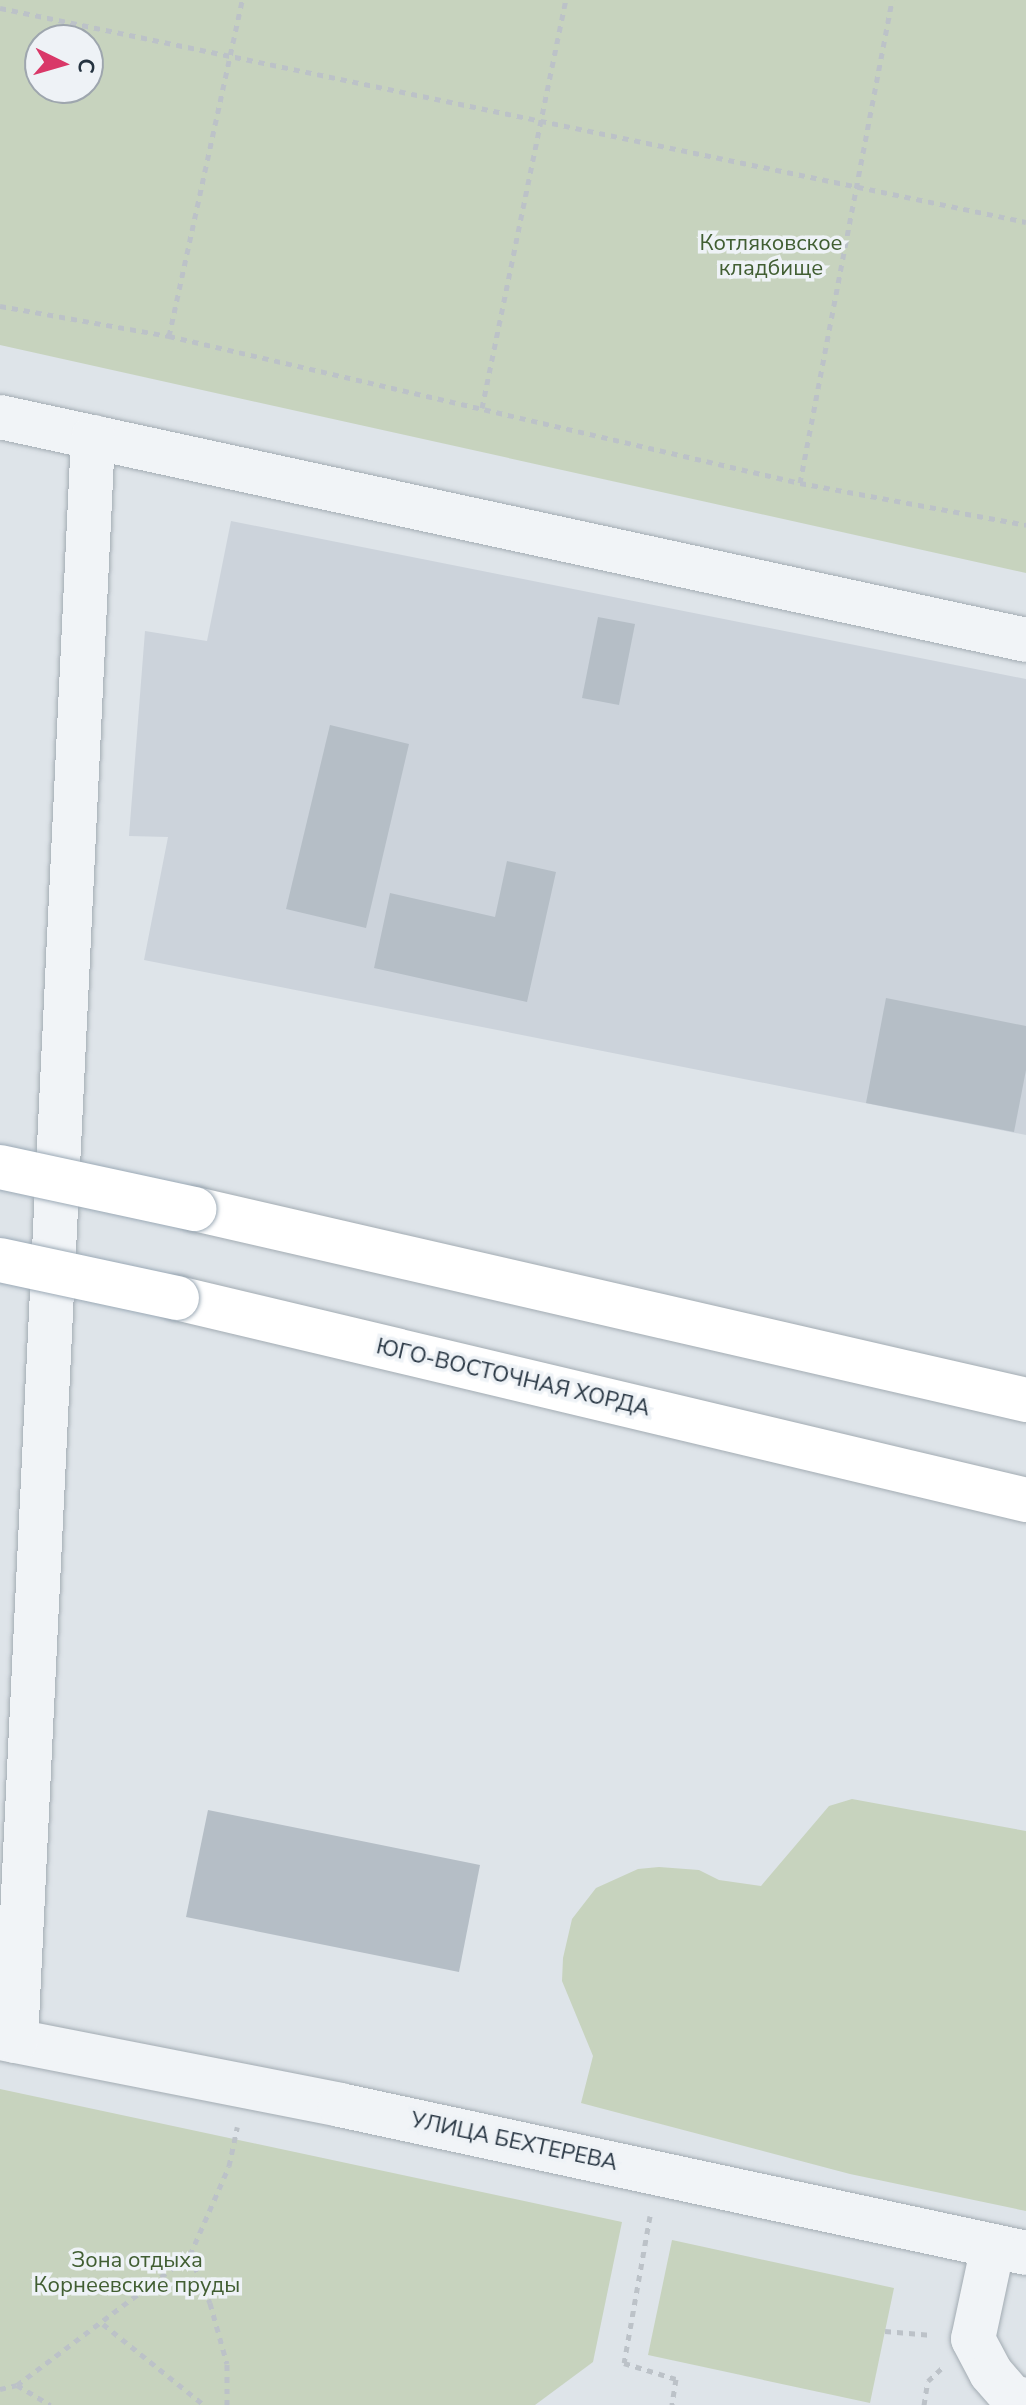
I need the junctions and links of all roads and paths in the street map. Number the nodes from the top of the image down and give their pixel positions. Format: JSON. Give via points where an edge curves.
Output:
{"nodes":[{"id":1,"x":242,"y":0,"type":"edge"},
{"id":2,"x":566,"y":0,"type":"edge"},
{"id":3,"x":892,"y":0,"type":"edge"},
{"id":4,"x":0,"y":8,"type":"edge"},
{"id":5,"x":230,"y":56,"type":"junction"},
{"id":6,"x":541,"y":121,"type":"junction"},
{"id":7,"x":856,"y":187,"type":"junction"},
{"id":8,"x":1026,"y":222,"type":"edge"},
{"id":9,"x":0,"y":306,"type":"edge"},
{"id":10,"x":169,"y":336,"type":"junction"},
{"id":11,"x":482,"y":408,"type":"junction"},
{"id":12,"x":0,"y":417,"type":"edge"},
{"id":13,"x":93,"y":437,"type":"junction"},
{"id":14,"x":800,"y":483,"type":"junction"},
{"id":15,"x":1026,"y":525,"type":"edge"},
{"id":16,"x":1026,"y":640,"type":"edge"},
{"id":17,"x":0,"y":1167,"type":"edge"},
{"id":18,"x":0,"y":1260,"type":"edge"},
{"id":19,"x":1026,"y":1400,"type":"edge"},
{"id":20,"x":1026,"y":1500,"type":"edge"},
{"id":21,"x":8,"y":2039,"type":"edge"},
{"id":22,"x":238,"y":2126,"type":"dead end"},
{"id":23,"x":650,"y":2216,"type":"dead end"},
{"id":24,"x":1010,"y":2249,"type":"edge"},
{"id":25,"x":190,"y":2255,"type":"junction"},
{"id":26,"x":103,"y":2324,"type":"junction"},
{"id":27,"x":17,"y":2385,"type":"junction"},
{"id":28,"x":0,"y":2389,"type":"edge"},
{"id":29,"x":1026,"y":2400,"type":"edge"},
{"id":30,"x":50,"y":2405,"type":"edge"},
{"id":31,"x":204,"y":2405,"type":"edge"},
{"id":32,"x":227,"y":2405,"type":"edge"},
{"id":33,"x":672,"y":2405,"type":"edge"}],
"edges":[{"from":1,"to":5,"type":"path"},
{"from":2,"to":6,"type":"path"},
{"from":3,"to":7,"type":"path"},
{"from":4,"to":5,"type":"path"},
{"from":5,"to":6,"type":"path"},
{"from":5,"to":10,"type":"path"},
{"from":6,"to":7,"type":"path"},
{"from":6,"to":11,"type":"path"},
{"from":7,"to":8,"type":"path"},
{"from":7,"to":14,"type":"path"},
{"from":9,"to":10,"type":"path"},
{"from":10,"to":11,"type":"path"},
{"from":11,"to":14,"type":"path"},
{"from":12,"to":13,"type":"street"},
{"from":13,"to":16,"type":"street"},
{"from":13,"to":21,"type":"street"},
{"from":14,"to":15,"type":"path"},
{"from":17,"to":19,"type":"main road","bridge":true},
{"from":18,"to":20,"type":"main road","name":"ЮГО-ВОСТОЧНАЯ ХОРДА","bridge":true},
{"from":21,"to":24,"type":"street","name":"УЛИЦА БЕХТЕРЕВА"},
{"from":22,"to":25,"type":"path","via":[[229,2166]]},
{"from":23,"to":33,"type":"path","via":[[624,2363],[676,2379]]},
{"from":24,"to":29,"type":"street","via":[[973,2339],[991,2373],[1012,2397]]},
{"from":25,"to":26,"type":"path"},
{"from":25,"to":32,"type":"path","via":[[227,2364]]},
{"from":26,"to":27,"type":"path"},
{"from":26,"to":31,"type":"path"},
{"from":27,"to":28,"type":"path"},
{"from":27,"to":30,"type":"path"}]}
